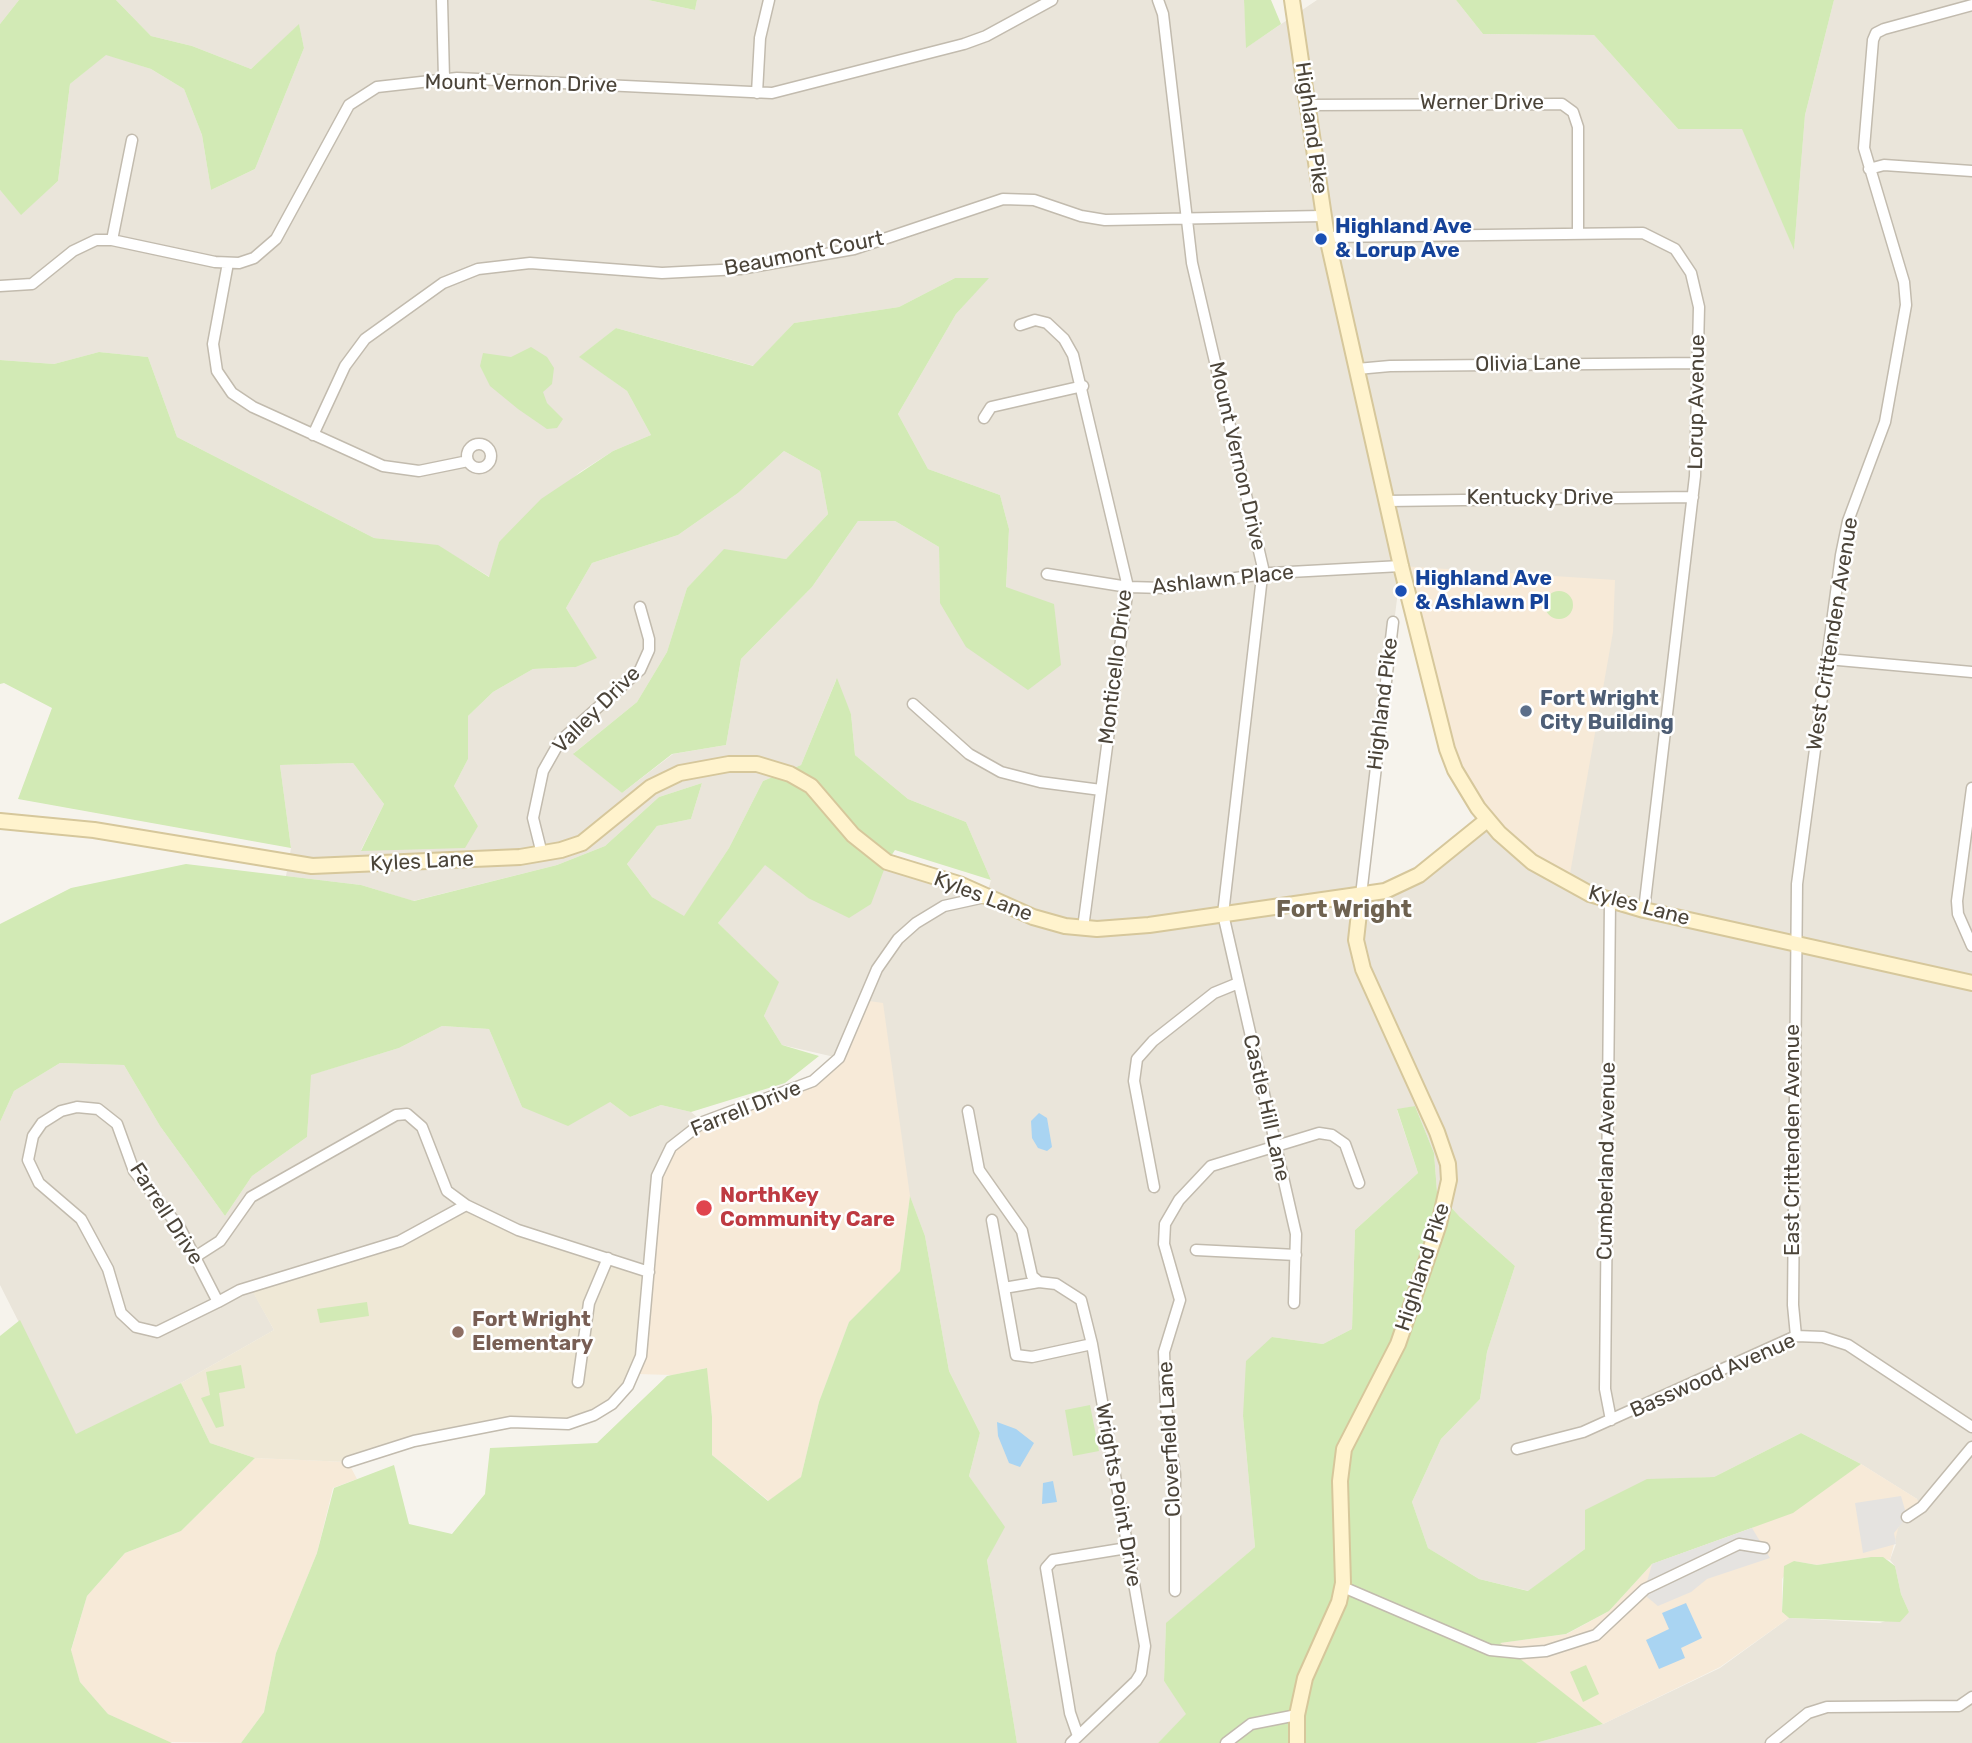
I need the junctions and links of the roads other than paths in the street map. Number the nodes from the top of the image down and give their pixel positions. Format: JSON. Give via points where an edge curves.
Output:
{"nodes":[{"id":1,"x":442,"y":0,"type":"edge"},
{"id":2,"x":769,"y":0,"type":"edge"},
{"id":3,"x":1052,"y":0,"type":"edge"},
{"id":4,"x":1157,"y":0,"type":"edge"},
{"id":5,"x":1292,"y":0,"type":"edge"},
{"id":6,"x":1972,"y":5,"type":"edge"},
{"id":7,"x":444,"y":78,"type":"junction"},
{"id":8,"x":757,"y":93,"type":"junction"},
{"id":9,"x":1307,"y":106,"type":"junction"},
{"id":10,"x":132,"y":139,"type":"dead end"},
{"id":11,"x":1869,"y":169,"type":"junction"},
{"id":12,"x":1972,"y":171,"type":"edge"},
{"id":13,"x":1323,"y":216,"type":"junction"},
{"id":14,"x":1186,"y":220,"type":"junction"},
{"id":15,"x":1578,"y":233,"type":"junction"},
{"id":16,"x":1327,"y":237,"type":"junction"},
{"id":17,"x":112,"y":240,"type":"junction"},
{"id":18,"x":228,"y":263,"type":"junction"},
{"id":19,"x":0,"y":286,"type":"edge"},
{"id":20,"x":1020,"y":326,"type":"dead end"},
{"id":21,"x":1699,"y":363,"type":"junction"},
{"id":22,"x":1357,"y":369,"type":"junction"},
{"id":23,"x":1083,"y":386,"type":"junction"},
{"id":24,"x":984,"y":418,"type":"dead end"},
{"id":25,"x":313,"y":435,"type":"junction"},
{"id":26,"x":468,"y":461,"type":"dead end"},
{"id":27,"x":1693,"y":497,"type":"junction"},
{"id":28,"x":1386,"y":501,"type":"junction"},
{"id":29,"x":1401,"y":566,"type":"junction"},
{"id":30,"x":1047,"y":575,"type":"dead end"},
{"id":31,"x":1263,"y":575,"type":"junction"},
{"id":32,"x":1128,"y":587,"type":"junction"},
{"id":33,"x":640,"y":607,"type":"dead end"},
{"id":34,"x":1393,"y":622,"type":"dead end"},
{"id":35,"x":1827,"y":659,"type":"junction"},
{"id":36,"x":1972,"y":671,"type":"edge"},
{"id":37,"x":913,"y":704,"type":"dead end"},
{"id":38,"x":1972,"y":788,"type":"edge"},
{"id":39,"x":1101,"y":790,"type":"junction"},
{"id":40,"x":1487,"y":820,"type":"junction"},
{"id":41,"x":0,"y":821,"type":"edge"},
{"id":42,"x":542,"y":855,"type":"junction"},
{"id":43,"x":1361,"y":895,"type":"junction"},
{"id":44,"x":986,"y":897,"type":"junction"},
{"id":45,"x":1610,"y":901,"type":"junction"},
{"id":46,"x":1644,"y":910,"type":"junction"},
{"id":47,"x":1223,"y":914,"type":"junction"},
{"id":48,"x":1083,"y":928,"type":"junction"},
{"id":49,"x":1795,"y":944,"type":"junction"},
{"id":50,"x":1972,"y":946,"type":"edge"},
{"id":51,"x":1972,"y":983,"type":"edge"},
{"id":52,"x":1236,"y":984,"type":"junction"},
{"id":53,"x":968,"y":1111,"type":"dead end"},
{"id":54,"x":1274,"y":1146,"type":"junction"},
{"id":55,"x":1359,"y":1182,"type":"dead end"},
{"id":56,"x":1154,"y":1187,"type":"dead end"},
{"id":57,"x":466,"y":1205,"type":"junction"},
{"id":58,"x":992,"y":1220,"type":"dead end"},
{"id":59,"x":1196,"y":1250,"type":"dead end"},
{"id":60,"x":1296,"y":1255,"type":"junction"},
{"id":61,"x":195,"y":1257,"type":"junction"},
{"id":62,"x":608,"y":1258,"type":"junction"},
{"id":63,"x":649,"y":1272,"type":"junction"},
{"id":64,"x":1038,"y":1282,"type":"junction"},
{"id":65,"x":1004,"y":1288,"type":"junction"},
{"id":66,"x":218,"y":1302,"type":"junction"},
{"id":67,"x":1294,"y":1303,"type":"dead end"},
{"id":68,"x":1796,"y":1336,"type":"junction"},
{"id":69,"x":1092,"y":1344,"type":"junction"},
{"id":70,"x":578,"y":1382,"type":"dead end"},
{"id":71,"x":1611,"y":1420,"type":"junction"},
{"id":72,"x":1972,"y":1427,"type":"edge"},
{"id":73,"x":1972,"y":1447,"type":"edge"},
{"id":74,"x":1517,"y":1449,"type":"dead end"},
{"id":75,"x":348,"y":1462,"type":"dead end"},
{"id":76,"x":1907,"y":1517,"type":"dead end"},
{"id":77,"x":1128,"y":1548,"type":"junction"},
{"id":78,"x":1764,"y":1548,"type":"dead end"},
{"id":79,"x":1343,"y":1587,"type":"junction"},
{"id":80,"x":1175,"y":1591,"type":"dead end"},
{"id":81,"x":1972,"y":1698,"type":"edge"},
{"id":82,"x":1297,"y":1715,"type":"junction"},
{"id":83,"x":1074,"y":1740,"type":"edge"},
{"id":84,"x":1226,"y":1743,"type":"edge"},
{"id":85,"x":1297,"y":1743,"type":"edge"},
{"id":86,"x":1771,"y":1743,"type":"edge"}],
"edges":[{"from":1,"to":7,"type":"street"},
{"from":2,"to":8,"type":"street","via":[[760,38]]},
{"from":3,"to":8,"type":"street","name":"Mount Vernon Drive","via":[[964,44],[796,89]]},
{"from":4,"to":14,"type":"street","name":"Mount Vernon Drive","via":[[1163,14]]},
{"from":5,"to":9,"type":"main road","name":"Highland Pike"},
{"from":6,"to":11,"type":"street","name":"West Crittenden Avenue","via":[[1876,33],[1864,148]]},
{"from":7,"to":8,"type":"street","name":"Mount Vernon Drive"},
{"from":7,"to":18,"type":"street","name":"Mount Vernon Drive","via":[[389,84],[357,98],[276,239],[254,258]]},
{"from":9,"to":13,"type":"main road","name":"Highland Pike"},
{"from":9,"to":15,"type":"street","name":"Werner Drive","via":[[1562,104],[1573,112],[1578,127]]},
{"from":10,"to":17,"type":"street"},
{"from":11,"to":12,"type":"street","via":[[1884,165]]},
{"from":11,"to":35,"type":"street","name":"West Crittenden Avenue","via":[[1904,282],[1906,305],[1882,434],[1848,521]]},
{"from":13,"to":14,"type":"street","name":"Beaumont Court"},
{"from":13,"to":16,"type":"main road","name":"Highland Pike"},
{"from":14,"to":25,"type":"street","name":"Beaumont Court","via":[[1105,220],[1034,200],[1003,199],[854,249],[740,269],[662,273],[530,263],[478,269],[443,283],[365,339],[345,366]]},
{"from":14,"to":31,"type":"street","name":"Mount Vernon Drive"},
{"from":15,"to":16,"type":"street","name":"Lorup Avenue"},
{"from":15,"to":21,"type":"street","name":"Lorup Avenue","via":[[1643,233],[1675,249],[1695,284]]},
{"from":16,"to":22,"type":"main road","name":"Highland Pike"},
{"from":17,"to":18,"type":"street","name":"Mount Vernon Drive"},
{"from":17,"to":19,"type":"street","name":"Mount Vernon Drive","via":[[83,244],[32,284]]},
{"from":18,"to":25,"type":"street","via":[[213,344],[221,380],[241,401]]},
{"from":20,"to":23,"type":"street","name":"Monticello Drive","via":[[1040,321],[1055,329],[1073,355]]},
{"from":21,"to":22,"type":"street","name":"Olivia Lane"},
{"from":21,"to":27,"type":"street","name":"Lorup Avenue"},
{"from":22,"to":28,"type":"main road","name":"Highland Pike"},
{"from":23,"to":24,"type":"street","via":[[991,407]]},
{"from":23,"to":32,"type":"street","name":"Monticello Drive"},
{"from":25,"to":26,"type":"street","via":[[394,469],[432,470]]},
{"from":27,"to":28,"type":"street","name":"Kentucky Drive"},
{"from":27,"to":46,"type":"street","name":"Lorup Avenue"},
{"from":28,"to":29,"type":"main road","name":"Highland Pike"},
{"from":29,"to":31,"type":"street","name":"Ashlawn Place"},
{"from":29,"to":40,"type":"main road","name":"Highland Pike","via":[[1447,749]]},
{"from":30,"to":32,"type":"street","name":"Ashlawn Place"},
{"from":31,"to":32,"type":"street","name":"Ashlawn Place","via":[[1165,588]]},
{"from":31,"to":47,"type":"street","name":"Mount Vernon Drive"},
{"from":32,"to":39,"type":"street","name":"Monticello Drive"},
{"from":33,"to":42,"type":"street","name":"Valley Drive","via":[[649,650],[640,670],[560,741],[543,771],[533,818]]},
{"from":34,"to":43,"type":"street","name":"Highland Pike"},
{"from":35,"to":36,"type":"street"},
{"from":35,"to":49,"type":"street","name":"West Crittenden Avenue","via":[[1797,884]]},
{"from":37,"to":39,"type":"street","via":[[969,754],[1001,772]]},
{"from":38,"to":50,"type":"street","via":[[1957,901]]},
{"from":39,"to":48,"type":"street","name":"Monticello Drive"},
{"from":40,"to":43,"type":"main road","name":"Kyles Lane","via":[[1407,882]]},
{"from":40,"to":45,"type":"main road","name":"Kyles Lane","via":[[1515,849],[1548,873]]},
{"from":41,"to":42,"type":"main road","name":"Kyles Lane","via":[[94,830],[312,866]]},
{"from":42,"to":44,"type":"main road","name":"Kyles Lane","via":[[582,843],[651,787],[680,774],[729,764],[757,764],[811,786],[853,835],[887,862]]},
{"from":43,"to":47,"type":"main road","name":"Kyles Lane"},
{"from":43,"to":79,"type":"main road","name":"Highland Pike","via":[[1356,940],[1363,969],[1444,1148],[1449,1180],[1439,1224],[1398,1344],[1344,1450],[1340,1481]]},
{"from":44,"to":48,"type":"main road","name":"Kyles Lane","via":[[1033,917]]},
{"from":44,"to":63,"type":"street","name":"Farrell Drive","via":[[944,906],[898,939],[877,969],[839,1058],[813,1081],[703,1122],[671,1147],[657,1175]]},
{"from":45,"to":46,"type":"main road","name":"Kyles Lane"},
{"from":45,"to":71,"type":"street","name":"Cumberland Avenue","via":[[1605,1390]]},
{"from":46,"to":49,"type":"main road","name":"Kyles Lane"},
{"from":47,"to":48,"type":"main road","name":"Kyles Lane"},
{"from":47,"to":52,"type":"street","name":"Castle Hill Lane"},
{"from":49,"to":51,"type":"main road","name":"Kyles Lane"},
{"from":49,"to":68,"type":"street","name":"East Crittenden Avenue"},
{"from":52,"to":54,"type":"street","name":"Castle Hill Lane"},
{"from":52,"to":56,"type":"street","via":[[1214,993],[1153,1041],[1134,1066]]},
{"from":53,"to":64,"type":"street","via":[[979,1170],[1022,1231],[1032,1276]]},
{"from":54,"to":55,"type":"street","name":"Cloverfield Lane","via":[[1319,1133],[1332,1135],[1345,1144]]},
{"from":54,"to":60,"type":"street","name":"Castle Hill Lane","via":[[1296,1234]]},
{"from":54,"to":80,"type":"street","name":"Cloverfield Lane","via":[[1211,1166],[1178,1200],[1165,1224],[1164,1244],[1180,1300],[1164,1352],[1175,1474]]},
{"from":57,"to":61,"type":"street","via":[[441,1181],[435,1155],[415,1118],[396,1115],[251,1197],[220,1241]]},
{"from":57,"to":62,"type":"street","via":[[518,1230]]},
{"from":57,"to":66,"type":"street","name":"Farrell Drive","via":[[400,1241],[240,1290]]},
{"from":58,"to":65,"type":"street"},
{"from":59,"to":60,"type":"street"},
{"from":60,"to":67,"type":"street","name":"Castle Hill Lane"},
{"from":61,"to":66,"type":"street","name":"Farrell Drive"},
{"from":61,"to":66,"type":"street","name":"Farrell Drive","via":[[170,1214],[134,1171],[121,1133],[109,1116],[91,1107],[77,1107],[42,1123],[29,1146],[30,1170],[44,1189],[81,1220],[108,1269],[118,1307],[131,1324],[157,1332]]},
{"from":62,"to":63,"type":"street"},
{"from":62,"to":70,"type":"street","via":[[589,1303]]},
{"from":63,"to":75,"type":"street","name":"Farrell Drive","via":[[645,1335],[634,1374],[623,1393],[594,1415],[568,1424],[511,1422],[414,1441]]},
{"from":64,"to":65,"type":"street","name":"Wrights Point Drive"},
{"from":64,"to":69,"type":"street","name":"Wrights Point Drive","via":[[1064,1287],[1081,1300]]},
{"from":65,"to":69,"type":"street","via":[[1015,1353],[1032,1357]]},
{"from":68,"to":71,"type":"street","name":"Basswood Avenue"},
{"from":68,"to":72,"type":"street","name":"Basswood Avenue","via":[[1823,1337],[1848,1345]]},
{"from":69,"to":77,"type":"street","name":"Wrights Point Drive"},
{"from":71,"to":74,"type":"street","name":"Basswood Avenue"},
{"from":73,"to":76,"type":"street","via":[[1922,1507]]},
{"from":77,"to":83,"type":"street","name":"Wrights Point Drive","via":[[1145,1646],[1141,1673]]},
{"from":77,"to":83,"type":"street","via":[[1053,1560],[1046,1568]]},
{"from":78,"to":79,"type":"street","via":[[1739,1544],[1645,1589],[1596,1635],[1546,1651],[1490,1650]]},
{"from":79,"to":82,"type":"main road","name":"Highland Pike","via":[[1305,1678]]},
{"from":81,"to":86,"type":"street","via":[[1959,1706],[1827,1707],[1808,1713]]},
{"from":82,"to":84,"type":"street","via":[[1251,1724]]},
{"from":82,"to":85,"type":"main road","name":"Highland Pike"}]}
